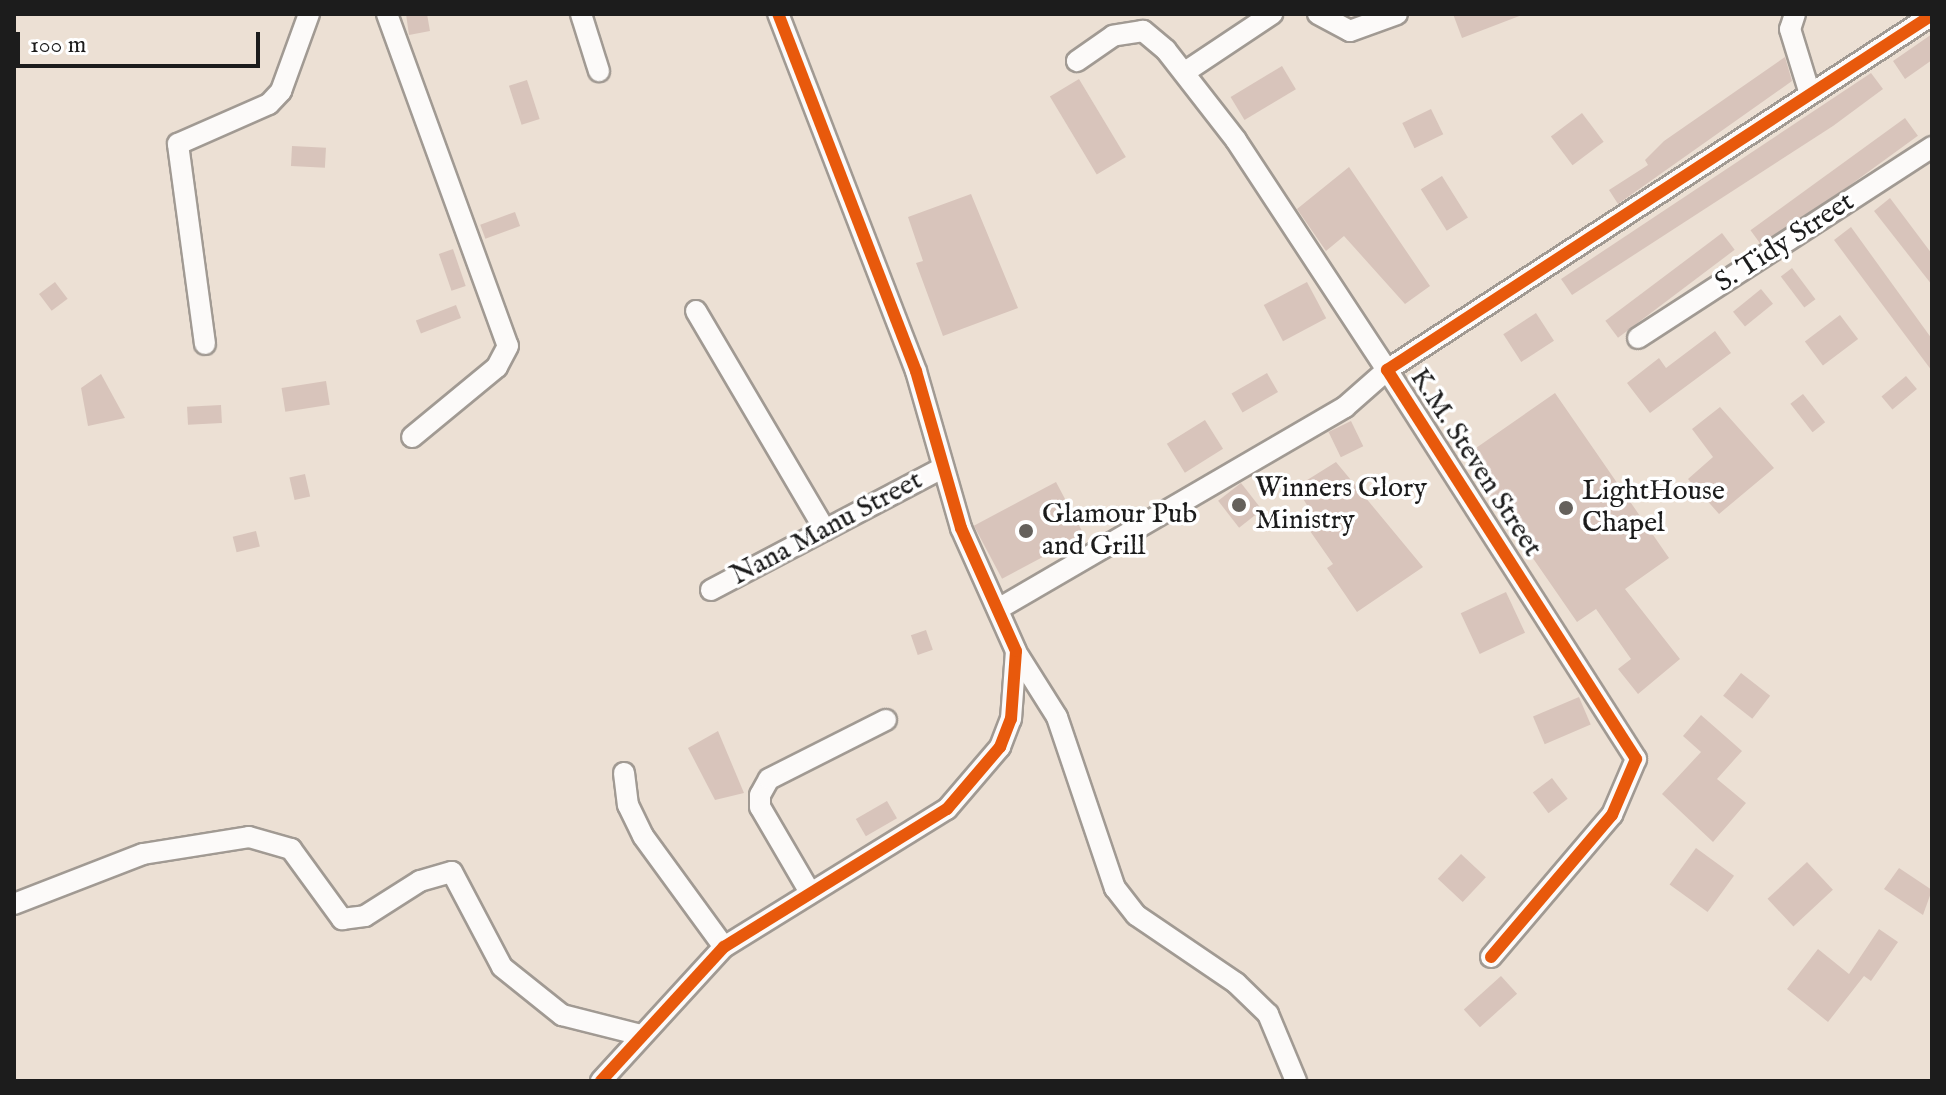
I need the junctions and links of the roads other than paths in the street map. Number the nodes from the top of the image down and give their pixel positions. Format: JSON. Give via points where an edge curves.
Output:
{"nodes":[{"id":1,"x":309,"y":14,"type":"edge"},
{"id":2,"x":387,"y":14,"type":"edge"},
{"id":3,"x":581,"y":14,"type":"edge"},
{"id":4,"x":778,"y":14,"type":"edge"},
{"id":5,"x":1272,"y":14,"type":"edge"},
{"id":6,"x":1318,"y":14,"type":"edge"},
{"id":7,"x":1397,"y":14,"type":"edge"},
{"id":8,"x":1795,"y":14,"type":"edge"},
{"id":9,"x":1932,"y":15,"type":"edge"},
{"id":10,"x":1077,"y":61,"type":"dead end"},
{"id":11,"x":599,"y":71,"type":"dead end"},
{"id":12,"x":1185,"y":72,"type":"junction"},
{"id":13,"x":1810,"y":94,"type":"junction"},
{"id":14,"x":1932,"y":147,"type":"edge"},
{"id":15,"x":696,"y":311,"type":"dead end"},
{"id":16,"x":1638,"y":338,"type":"dead end"},
{"id":17,"x":205,"y":344,"type":"dead end"},
{"id":18,"x":1387,"y":370,"type":"junction"},
{"id":19,"x":412,"y":437,"type":"dead end"},
{"id":20,"x":942,"y":468,"type":"junction"},
{"id":21,"x":825,"y":530,"type":"junction"},
{"id":22,"x":711,"y":590,"type":"dead end"},
{"id":23,"x":998,"y":609,"type":"junction"},
{"id":24,"x":1016,"y":651,"type":"junction"},
{"id":25,"x":886,"y":720,"type":"dead end"},
{"id":26,"x":624,"y":773,"type":"dead end"},
{"id":27,"x":808,"y":889,"type":"junction"},
{"id":28,"x":14,"y":904,"type":"edge"},
{"id":29,"x":724,"y":947,"type":"junction"},
{"id":30,"x":1491,"y":957,"type":"dead end"},
{"id":31,"x":637,"y":1034,"type":"junction"},
{"id":32,"x":601,"y":1081,"type":"edge"},
{"id":33,"x":1296,"y":1081,"type":"edge"}],
"edges":[{"from":1,"to":17,"type":"street","via":[[281,91],[269,104],[178,144]]},
{"from":2,"to":19,"type":"street","via":[[508,346],[497,367]]},
{"from":3,"to":11,"type":"street"},
{"from":4,"to":20,"type":"street","via":[[916,371]]},
{"from":5,"to":12,"type":"street"},
{"from":6,"to":7,"type":"street","via":[[1350,31]]},
{"from":8,"to":13,"type":"street","via":[[1790,29]]},
{"from":9,"to":13,"type":"street","name":"K.M. Steven Street"},
{"from":10,"to":12,"type":"street","via":[[1113,36],[1143,31]]},
{"from":12,"to":18,"type":"street"},
{"from":13,"to":18,"type":"street","name":"K.M. Steven Street"},
{"from":14,"to":16,"type":"street","name":"S. Tidy Street"},
{"from":15,"to":21,"type":"street"},
{"from":18,"to":23,"type":"street","via":[[1345,407]]},
{"from":18,"to":30,"type":"street","name":"K.M. Steven Street","via":[[1636,759],[1612,815]]},
{"from":20,"to":21,"type":"street","name":"Nana Manu Street"},
{"from":20,"to":23,"type":"street"},
{"from":21,"to":22,"type":"street","name":"Nana Manu Street"},
{"from":23,"to":24,"type":"street"},
{"from":24,"to":27,"type":"street","via":[[1011,719],[978,777],[947,809]]},
{"from":24,"to":33,"type":"street","via":[[1057,717],[1115,888],[1136,915],[1268,1014]]},
{"from":25,"to":27,"type":"street","via":[[769,779],[760,795],[760,807]]},
{"from":26,"to":29,"type":"street","via":[[628,805],[643,836]]},
{"from":27,"to":29,"type":"street"},
{"from":28,"to":31,"type":"street","via":[[143,854],[249,837],[291,849],[342,919],[365,916],[420,881],[452,872],[489,951],[517,980],[562,1015]]},
{"from":29,"to":31,"type":"street"},
{"from":31,"to":32,"type":"street"}]}
